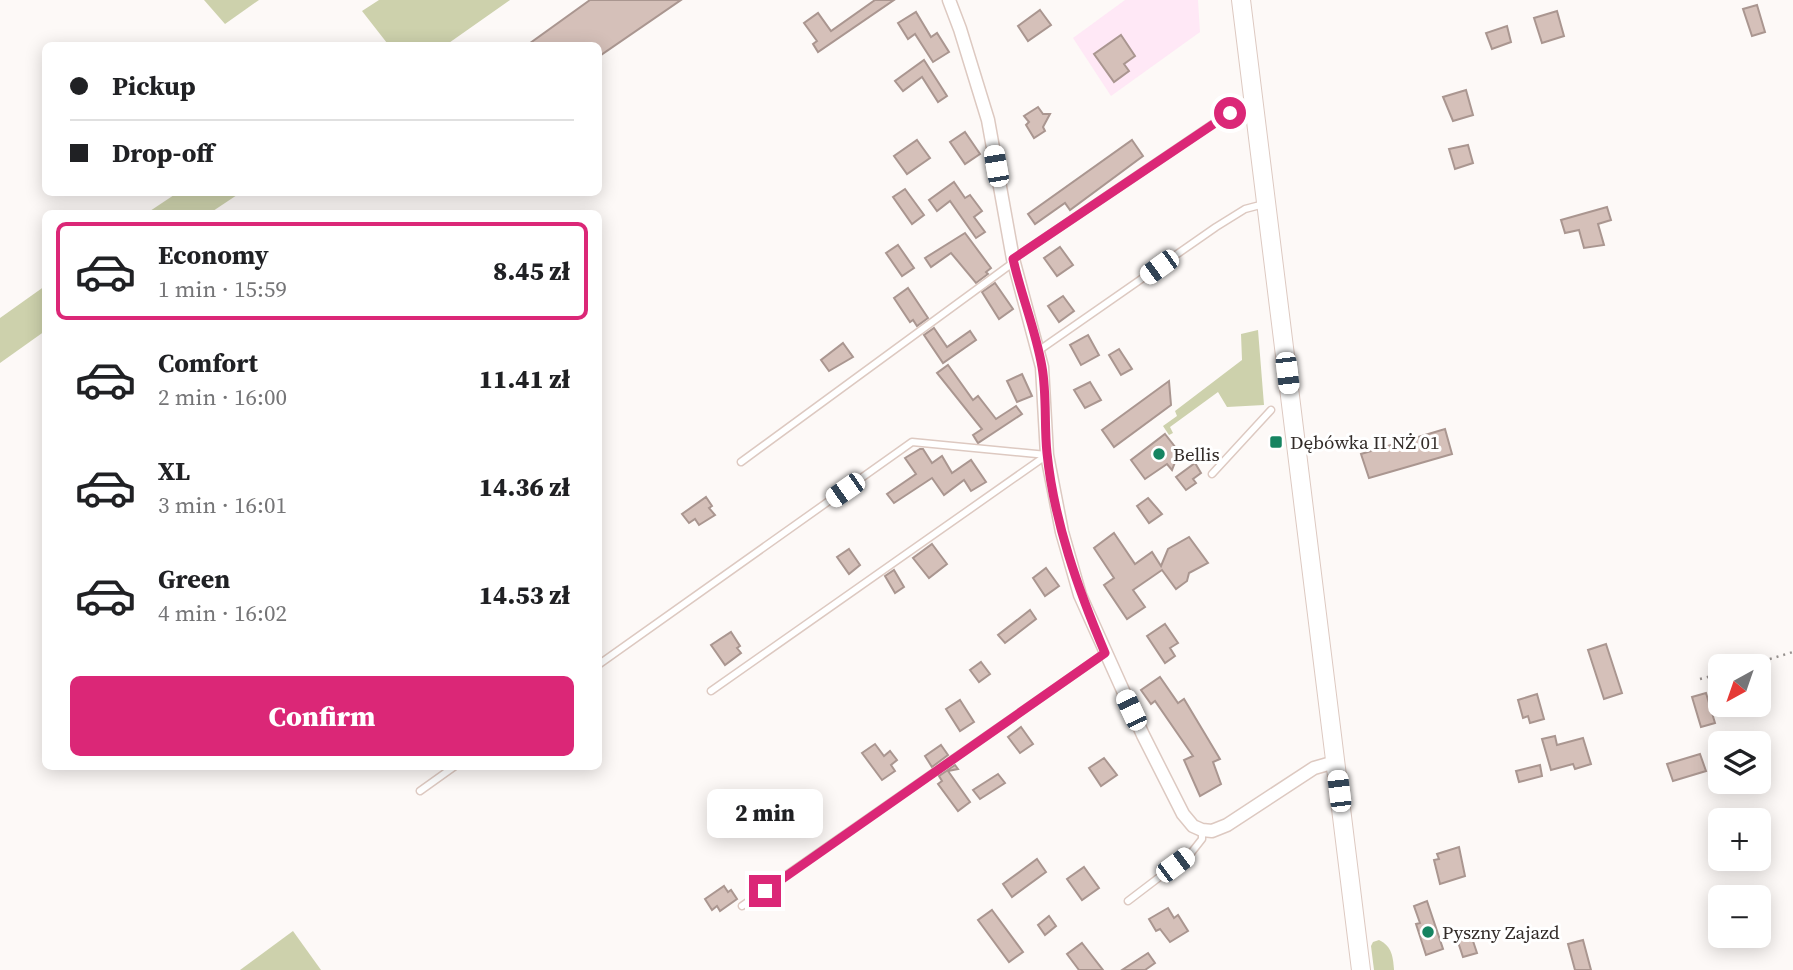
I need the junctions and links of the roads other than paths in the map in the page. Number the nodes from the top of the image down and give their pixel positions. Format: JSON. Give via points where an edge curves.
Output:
{"nodes":[{"id":1,"x":949,"y":0,"type":"edge"},
{"id":2,"x":1241,"y":0,"type":"edge"},
{"id":3,"x":1255,"y":112,"type":"junction"},
{"id":4,"x":1266,"y":203,"type":"junction"},
{"id":5,"x":1013,"y":260,"type":"junction"},
{"id":6,"x":1038,"y":351,"type":"junction"},
{"id":7,"x":1271,"y":410,"type":"dead end"},
{"id":8,"x":1047,"y":456,"type":"junction"},
{"id":9,"x":741,"y":462,"type":"dead end"},
{"id":10,"x":1212,"y":474,"type":"dead end"},
{"id":11,"x":1105,"y":653,"type":"junction"},
{"id":12,"x":602,"y":662,"type":"edge"},
{"id":13,"x":711,"y":691,"type":"dead end"},
{"id":14,"x":1335,"y":762,"type":"junction"},
{"id":15,"x":450,"y":770,"type":"edge"},
{"id":16,"x":421,"y":791,"type":"dead end"},
{"id":17,"x":1202,"y":830,"type":"junction"},
{"id":18,"x":1128,"y":901,"type":"dead end"},
{"id":19,"x":742,"y":906,"type":"dead end"},
{"id":20,"x":1357,"y":969,"type":"edge"}],
"edges":[{"from":1,"to":5,"type":"street","via":[[988,120]]},
{"from":2,"to":3,"type":"street"},
{"from":3,"to":4,"type":"street"},
{"from":3,"to":5,"type":"lane","via":[[1230,113]]},
{"from":4,"to":6,"type":"lane","via":[[1245,209],[1216,227]]},
{"from":4,"to":14,"type":"street"},
{"from":5,"to":6,"type":"street"},
{"from":5,"to":9,"type":"lane"},
{"from":6,"to":8,"type":"street"},
{"from":7,"to":10,"type":"lane"},
{"from":8,"to":11,"type":"street","via":[[1080,595]]},
{"from":8,"to":12,"type":"lane","via":[[912,442]]},
{"from":8,"to":13,"type":"lane"},
{"from":11,"to":17,"type":"street","via":[[1168,788],[1183,814]]},
{"from":11,"to":19,"type":"lane"},
{"from":14,"to":17,"type":"street","via":[[1314,768],[1227,825]]},
{"from":14,"to":20,"type":"street"},
{"from":15,"to":16,"type":"lane"},
{"from":17,"to":18,"type":"lane","via":[[1202,839],[1191,853]]}]}
